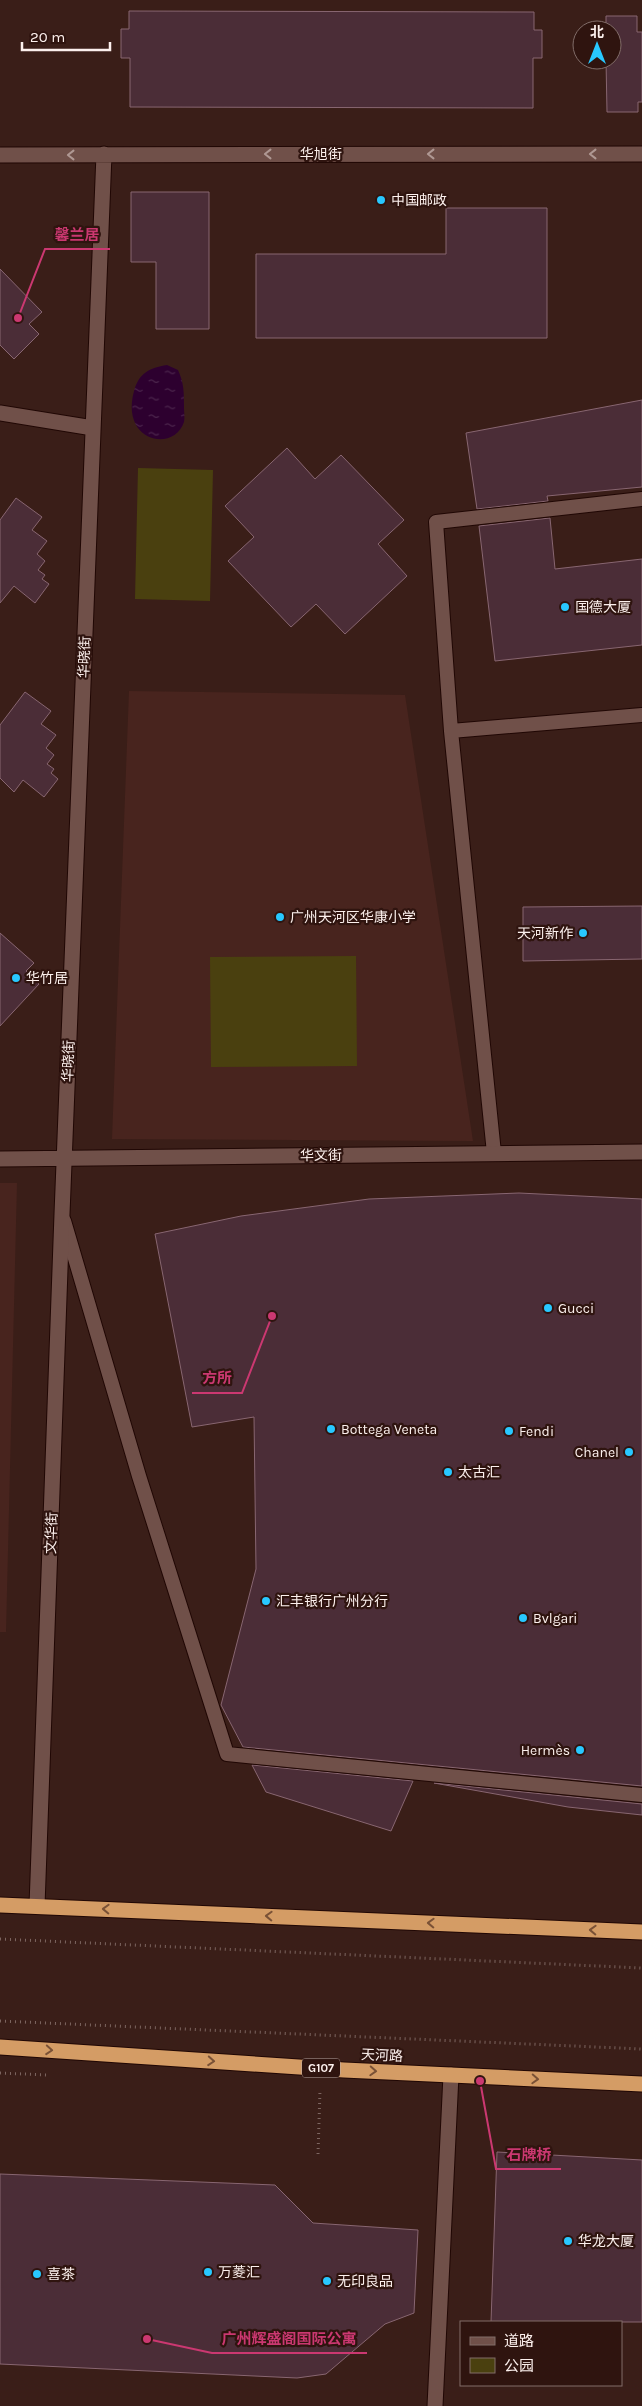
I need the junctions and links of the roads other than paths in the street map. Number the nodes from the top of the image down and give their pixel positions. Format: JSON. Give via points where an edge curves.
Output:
{"nodes":[{"id":1,"x":104,"y":154,"type":"junction"},
{"id":2,"x":642,"y":154,"type":"edge"},
{"id":3,"x":0,"y":155,"type":"edge"},
{"id":4,"x":0,"y":413,"type":"edge"},
{"id":5,"x":93,"y":428,"type":"junction"},
{"id":6,"x":642,"y":499,"type":"edge"},
{"id":7,"x":642,"y":715,"type":"edge"},
{"id":8,"x":451,"y":731,"type":"junction"},
{"id":9,"x":642,"y":1152,"type":"edge"},
{"id":10,"x":494,"y":1153,"type":"junction"},
{"id":11,"x":0,"y":1159,"type":"edge"},
{"id":12,"x":64,"y":1159,"type":"junction"},
{"id":13,"x":62,"y":1214,"type":"junction"},
{"id":14,"x":642,"y":1795,"type":"edge"},
{"id":15,"x":0,"y":1905,"type":"edge"},
{"id":16,"x":37,"y":1906,"type":"junction"},
{"id":17,"x":642,"y":1932,"type":"edge"},
{"id":18,"x":0,"y":2047,"type":"edge"},
{"id":19,"x":451,"y":2075,"type":"junction"},
{"id":20,"x":642,"y":2084,"type":"edge"},
{"id":21,"x":435,"y":2406,"type":"edge"}],
"edges":[{"from":2,"to":1,"type":"street","name":"华旭街","one_way":true},
{"from":1,"to":3,"type":"street","name":"华旭街","one_way":true},
{"from":1,"to":5,"type":"street","name":"华晓街"},
{"from":4,"to":5,"type":"street"},
{"from":5,"to":12,"type":"street","name":"华晓街"},
{"from":6,"to":8,"type":"lane","via":[[436,522]]},
{"from":7,"to":8,"type":"lane"},
{"from":8,"to":10,"type":"lane"},
{"from":9,"to":10,"type":"street","name":"华文街"},
{"from":10,"to":12,"type":"street","name":"华文街"},
{"from":11,"to":12,"type":"street","name":"华文街"},
{"from":12,"to":13,"type":"street","name":"文华街"},
{"from":13,"to":14,"type":"lane","via":[[139,1476],[227,1754]]},
{"from":13,"to":16,"type":"street","name":"文华街"},
{"from":15,"to":16,"type":"highway"},
{"from":17,"to":16,"type":"highway","one_way":true},
{"from":18,"to":19,"type":"highway","name":"天河路","number":"G107","one_way":true},
{"from":19,"to":20,"type":"highway","name":"天河路","number":"G107","one_way":true},
{"from":19,"to":21,"type":"street"}]}
